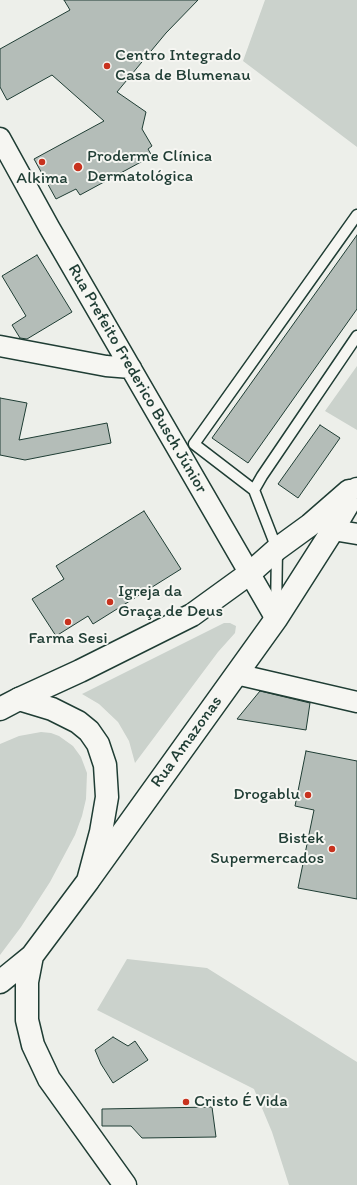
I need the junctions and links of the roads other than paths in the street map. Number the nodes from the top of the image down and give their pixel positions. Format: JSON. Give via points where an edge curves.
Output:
{"nodes":[{"id":1,"x":0,"y":138,"type":"edge"},
{"id":2,"x":357,"y":215,"type":"edge"},
{"id":3,"x":357,"y":336,"type":"edge"},
{"id":4,"x":0,"y":346,"type":"edge"},
{"id":5,"x":131,"y":368,"type":"junction"},
{"id":6,"x":357,"y":484,"type":"edge"},
{"id":7,"x":357,"y":489,"type":"edge"},
{"id":8,"x":254,"y":490,"type":"junction"},
{"id":9,"x":333,"y":530,"type":"junction"},
{"id":10,"x":357,"y":534,"type":"edge"},
{"id":11,"x":277,"y":549,"type":"junction"},
{"id":12,"x":250,"y":574,"type":"junction"},
{"id":13,"x":276,"y":618,"type":"junction"},
{"id":14,"x":236,"y":674,"type":"junction"},
{"id":15,"x":357,"y":702,"type":"edge"},
{"id":16,"x":9,"y":704,"type":"edge"},
{"id":17,"x":88,"y":881,"type":"junction"},
{"id":18,"x":32,"y":956,"type":"junction"},
{"id":19,"x":0,"y":982,"type":"edge"},
{"id":20,"x":125,"y":1185,"type":"edge"}],
"edges":[{"from":1,"to":5,"type":"street","name":"Rua Prefeito Frederico Busch Júnior"},
{"from":2,"to":8,"type":"lane","via":[[194,444]]},
{"from":3,"to":8,"type":"lane"},
{"from":4,"to":5,"type":"street","via":[[106,366]]},
{"from":5,"to":12,"type":"street","name":"Rua Prefeito Frederico Busch Júnior"},
{"from":6,"to":11,"type":"main road","via":[[310,525]]},
{"from":7,"to":9,"type":"main road","name":"Rua Amazonas"},
{"from":8,"to":11,"type":"lane"},
{"from":9,"to":10,"type":"street"},
{"from":9,"to":13,"type":"main road","name":"Rua Amazonas"},
{"from":11,"to":12,"type":"main road"},
{"from":11,"to":13,"type":"lane"},
{"from":12,"to":13,"type":"street","name":"Rua Prefeito Frederico Busch Júnior"},
{"from":12,"to":16,"type":"main road","via":[[192,615]]},
{"from":13,"to":14,"type":"main road","name":"Rua Amazonas"},
{"from":14,"to":15,"type":"street"},
{"from":14,"to":17,"type":"main road","name":"Rua Amazonas"},
{"from":16,"to":17,"type":"main road","via":[[52,710],[78,722],[89,731],[98,744],[105,765],[107,797]]},
{"from":17,"to":18,"type":"main road","name":"Rua Amazonas"},
{"from":18,"to":19,"type":"main road","name":"Rua Amazonas"},
{"from":18,"to":20,"type":"main road","via":[[27,982],[27,1020],[33,1044],[49,1079]]}]}
